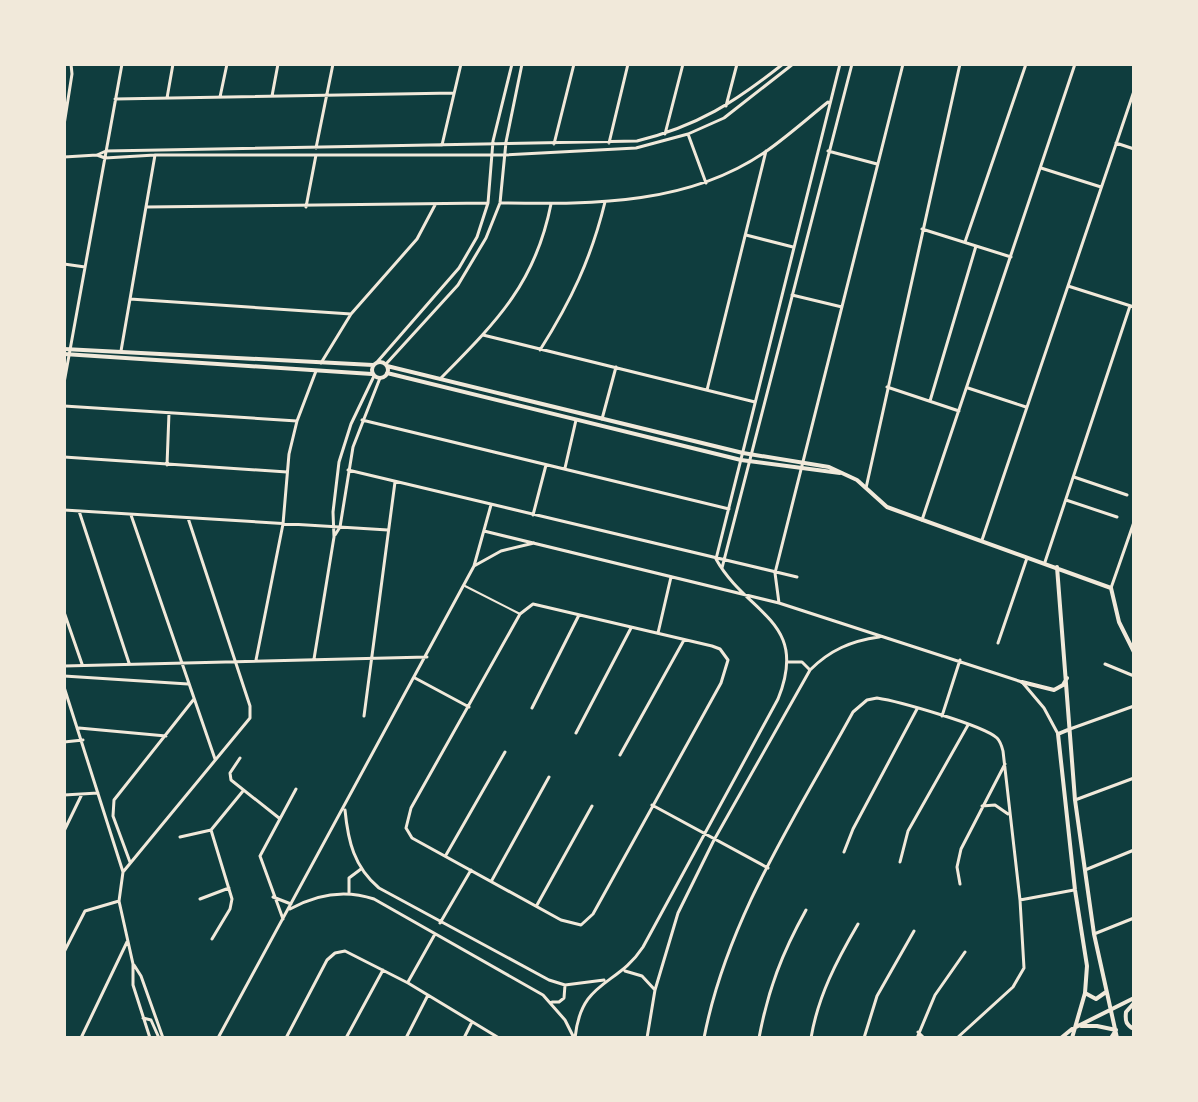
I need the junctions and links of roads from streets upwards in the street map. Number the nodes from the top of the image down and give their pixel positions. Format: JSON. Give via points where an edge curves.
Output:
{"nodes":[{"id":1,"x":71,"y":64,"type":"edge"},
{"id":2,"x":122,"y":64,"type":"edge"},
{"id":3,"x":173,"y":64,"type":"edge"},
{"id":4,"x":226,"y":64,"type":"edge"},
{"id":5,"x":278,"y":64,"type":"edge"},
{"id":6,"x":333,"y":64,"type":"edge"},
{"id":7,"x":461,"y":64,"type":"edge"},
{"id":8,"x":512,"y":64,"type":"edge"},
{"id":9,"x":522,"y":64,"type":"edge"},
{"id":10,"x":574,"y":64,"type":"edge"},
{"id":11,"x":628,"y":64,"type":"edge"},
{"id":12,"x":683,"y":64,"type":"edge"},
{"id":13,"x":736,"y":64,"type":"edge"},
{"id":14,"x":783,"y":64,"type":"edge"},
{"id":15,"x":793,"y":64,"type":"edge"},
{"id":16,"x":840,"y":64,"type":"edge"},
{"id":17,"x":852,"y":64,"type":"edge"},
{"id":18,"x":903,"y":64,"type":"edge"},
{"id":19,"x":960,"y":64,"type":"edge"},
{"id":20,"x":1026,"y":64,"type":"edge"},
{"id":21,"x":1075,"y":64,"type":"edge"},
{"id":22,"x":1134,"y":91,"type":"edge"},
{"id":23,"x":454,"y":93,"type":"junction"},
{"id":24,"x":272,"y":96,"type":"junction"},
{"id":25,"x":326,"y":96,"type":"junction"},
{"id":26,"x":220,"y":97,"type":"junction"},
{"id":27,"x":167,"y":98,"type":"junction"},
{"id":28,"x":116,"y":99,"type":"junction"},
{"id":29,"x":830,"y":100,"type":"junction"},
{"id":30,"x":726,"y":107,"type":"junction"},
{"id":31,"x":64,"y":125,"type":"edge"},
{"id":32,"x":665,"y":134,"type":"junction"},
{"id":33,"x":688,"y":134,"type":"junction"},
{"id":34,"x":493,"y":141,"type":"junction"},
{"id":35,"x":506,"y":142,"type":"junction"},
{"id":36,"x":609,"y":143,"type":"junction"},
{"id":37,"x":1116,"y":143,"type":"junction"},
{"id":38,"x":554,"y":144,"type":"junction"},
{"id":39,"x":442,"y":145,"type":"junction"},
{"id":40,"x":316,"y":148,"type":"junction"},
{"id":41,"x":1134,"y":148,"type":"edge"},
{"id":42,"x":106,"y":151,"type":"junction"},
{"id":43,"x":766,"y":151,"type":"junction"},
{"id":44,"x":828,"y":151,"type":"junction"},
{"id":45,"x":492,"y":154,"type":"junction"},
{"id":46,"x":97,"y":155,"type":"junction"},
{"id":47,"x":155,"y":155,"type":"junction"},
{"id":48,"x":316,"y":155,"type":"junction"},
{"id":49,"x":505,"y":155,"type":"junction"},
{"id":50,"x":64,"y":157,"type":"edge"},
{"id":51,"x":105,"y":158,"type":"junction"},
{"id":52,"x":877,"y":164,"type":"junction"},
{"id":53,"x":1041,"y":168,"type":"junction"},
{"id":54,"x":706,"y":183,"type":"junction"},
{"id":55,"x":1101,"y":187,"type":"junction"},
{"id":56,"x":807,"y":193,"type":"junction"},
{"id":57,"x":816,"y":195,"type":"junction"},
{"id":58,"x":604,"y":202,"type":"junction"},
{"id":59,"x":488,"y":203,"type":"junction"},
{"id":60,"x":500,"y":203,"type":"junction"},
{"id":61,"x":551,"y":204,"type":"junction"},
{"id":62,"x":435,"y":205,"type":"junction"},
{"id":63,"x":146,"y":207,"type":"junction"},
{"id":64,"x":306,"y":207,"type":"junction"},
{"id":65,"x":922,"y":229,"type":"junction"},
{"id":66,"x":746,"y":235,"type":"junction"},
{"id":67,"x":965,"y":242,"type":"junction"},
{"id":68,"x":976,"y":246,"type":"junction"},
{"id":69,"x":794,"y":247,"type":"junction"},
{"id":70,"x":1011,"y":257,"type":"junction"},
{"id":71,"x":64,"y":264,"type":"edge"},
{"id":72,"x":85,"y":267,"type":"junction"},
{"id":73,"x":1068,"y":286,"type":"junction"},
{"id":74,"x":792,"y":295,"type":"junction"},
{"id":75,"x":130,"y":299,"type":"junction"},
{"id":76,"x":842,"y":307,"type":"junction"},
{"id":77,"x":1132,"y":307,"type":"edge"},
{"id":78,"x":351,"y":314,"type":"junction"},
{"id":79,"x":483,"y":335,"type":"junction"},
{"id":80,"x":540,"y":350,"type":"junction"},
{"id":81,"x":121,"y":351,"type":"junction"},
{"id":82,"x":67,"y":352,"type":"edge"},
{"id":83,"x":378,"y":362,"type":"junction"},
{"id":84,"x":321,"y":364,"type":"junction"},
{"id":85,"x":373,"y":365,"type":"junction"},
{"id":86,"x":387,"y":365,"type":"junction"},
{"id":87,"x":616,"y":367,"type":"junction"},
{"id":88,"x":316,"y":371,"type":"junction"},
{"id":89,"x":387,"y":373,"type":"junction"},
{"id":90,"x":373,"y":375,"type":"junction"},
{"id":91,"x":380,"y":378,"type":"junction"},
{"id":92,"x":440,"y":379,"type":"junction"},
{"id":93,"x":64,"y":383,"type":"edge"},
{"id":94,"x":887,"y":387,"type":"junction"},
{"id":95,"x":968,"y":388,"type":"junction"},
{"id":96,"x":707,"y":390,"type":"junction"},
{"id":97,"x":930,"y":401,"type":"junction"},
{"id":98,"x":755,"y":402,"type":"junction"},
{"id":99,"x":64,"y":406,"type":"edge"},
{"id":100,"x":1026,"y":407,"type":"junction"},
{"id":101,"x":960,"y":411,"type":"junction"},
{"id":102,"x":169,"y":413,"type":"junction"},
{"id":103,"x":602,"y":419,"type":"junction"},
{"id":104,"x":362,"y":420,"type":"junction"},
{"id":105,"x":576,"y":420,"type":"junction"},
{"id":106,"x":297,"y":421,"type":"junction"},
{"id":107,"x":743,"y":453,"type":"junction"},
{"id":108,"x":752,"y":454,"type":"junction"},
{"id":109,"x":64,"y":457,"type":"edge"},
{"id":110,"x":741,"y":460,"type":"junction"},
{"id":111,"x":750,"y":462,"type":"junction"},
{"id":112,"x":803,"y":462,"type":"junction"},
{"id":113,"x":167,"y":465,"type":"junction"},
{"id":114,"x":546,"y":465,"type":"junction"},
{"id":115,"x":565,"y":469,"type":"junction"},
{"id":116,"x":802,"y":469,"type":"junction"},
{"id":117,"x":348,"y":470,"type":"junction"},
{"id":118,"x":287,"y":472,"type":"junction"},
{"id":119,"x":844,"y":473,"type":"junction"},
{"id":120,"x":1074,"y":477,"type":"junction"},
{"id":121,"x":395,"y":482,"type":"junction"},
{"id":122,"x":866,"y":488,"type":"junction"},
{"id":123,"x":1126,"y":495,"type":"dead end"},
{"id":124,"x":1066,"y":500,"type":"junction"},
{"id":125,"x":491,"y":505,"type":"junction"},
{"id":126,"x":729,"y":509,"type":"junction"},
{"id":127,"x":64,"y":510,"type":"edge"},
{"id":128,"x":79,"y":511,"type":"junction"},
{"id":129,"x":131,"y":515,"type":"junction"},
{"id":130,"x":533,"y":515,"type":"junction"},
{"id":131,"x":1117,"y":517,"type":"dead end"},
{"id":132,"x":188,"y":518,"type":"junction"},
{"id":133,"x":922,"y":520,"type":"junction"},
{"id":134,"x":1134,"y":522,"type":"edge"},
{"id":135,"x":283,"y":524,"type":"junction"},
{"id":136,"x":333,"y":527,"type":"junction"},
{"id":137,"x":340,"y":527,"type":"junction"},
{"id":138,"x":388,"y":530,"type":"junction"},
{"id":139,"x":484,"y":531,"type":"junction"},
{"id":140,"x":334,"y":537,"type":"junction"},
{"id":141,"x":982,"y":540,"type":"junction"},
{"id":142,"x":536,"y":543,"type":"junction"},
{"id":143,"x":1028,"y":557,"type":"junction"},
{"id":144,"x":716,"y":559,"type":"junction"},
{"id":145,"x":725,"y":561,"type":"junction"},
{"id":146,"x":1045,"y":562,"type":"junction"},
{"id":147,"x":474,"y":566,"type":"junction"},
{"id":148,"x":1056,"y":567,"type":"junction"},
{"id":149,"x":722,"y":570,"type":"junction"},
{"id":150,"x":775,"y":573,"type":"junction"},
{"id":151,"x":671,"y":577,"type":"junction"},
{"id":152,"x":797,"y":577,"type":"dead end"},
{"id":153,"x":465,"y":586,"type":"junction"},
{"id":154,"x":1111,"y":588,"type":"junction"},
{"id":155,"x":741,"y":593,"type":"junction"},
{"id":156,"x":779,"y":603,"type":"junction"},
{"id":157,"x":64,"y":612,"type":"edge"},
{"id":158,"x":520,"y":614,"type":"junction"},
{"id":159,"x":579,"y":615,"type":"junction"},
{"id":160,"x":631,"y":628,"type":"junction"},
{"id":161,"x":658,"y":633,"type":"junction"},
{"id":162,"x":881,"y":636,"type":"junction"},
{"id":163,"x":684,"y":640,"type":"junction"},
{"id":164,"x":998,"y":643,"type":"dead end"},
{"id":165,"x":1134,"y":652,"type":"edge"},
{"id":166,"x":427,"y":657,"type":"junction"},
{"id":167,"x":370,"y":658,"type":"junction"},
{"id":168,"x":314,"y":659,"type":"junction"},
{"id":169,"x":256,"y":660,"type":"junction"},
{"id":170,"x":960,"y":660,"type":"junction"},
{"id":171,"x":236,"y":661,"type":"junction"},
{"id":172,"x":182,"y":662,"type":"junction"},
{"id":173,"x":788,"y":662,"type":"junction"},
{"id":174,"x":82,"y":664,"type":"junction"},
{"id":175,"x":129,"y":664,"type":"junction"},
{"id":176,"x":1105,"y":664,"type":"dead end"},
{"id":177,"x":64,"y":666,"type":"edge"},
{"id":178,"x":810,"y":670,"type":"junction"},
{"id":179,"x":64,"y":676,"type":"edge"},
{"id":180,"x":1134,"y":676,"type":"edge"},
{"id":181,"x":415,"y":678,"type":"junction"},
{"id":182,"x":1067,"y":678,"type":"junction"},
{"id":183,"x":1022,"y":682,"type":"junction"},
{"id":184,"x":189,"y":684,"type":"junction"},
{"id":185,"x":64,"y":687,"type":"edge"},
{"id":186,"x":194,"y":699,"type":"junction"},
{"id":187,"x":1134,"y":706,"type":"edge"},
{"id":188,"x":469,"y":707,"type":"junction"},
{"id":189,"x":532,"y":708,"type":"dead end"},
{"id":190,"x":917,"y":710,"type":"junction"},
{"id":191,"x":364,"y":716,"type":"dead end"},
{"id":192,"x":942,"y":716,"type":"junction"},
{"id":193,"x":968,"y":725,"type":"junction"},
{"id":194,"x":80,"y":728,"type":"junction"},
{"id":195,"x":1070,"y":729,"type":"junction"},
{"id":196,"x":576,"y":733,"type":"dead end"},
{"id":197,"x":1058,"y":734,"type":"junction"},
{"id":198,"x":166,"y":736,"type":"junction"},
{"id":199,"x":83,"y":740,"type":"junction"},
{"id":200,"x":64,"y":742,"type":"edge"},
{"id":201,"x":505,"y":752,"type":"dead end"},
{"id":202,"x":621,"y":755,"type":"dead end"},
{"id":203,"x":240,"y":758,"type":"dead end"},
{"id":204,"x":215,"y":759,"type":"junction"},
{"id":205,"x":1006,"y":763,"type":"junction"},
{"id":206,"x":549,"y":777,"type":"dead end"},
{"id":207,"x":1134,"y":778,"type":"edge"},
{"id":208,"x":296,"y":789,"type":"dead end"},
{"id":209,"x":243,"y":791,"type":"junction"},
{"id":210,"x":98,"y":793,"type":"junction"},
{"id":211,"x":82,"y":794,"type":"junction"},
{"id":212,"x":64,"y":795,"type":"edge"},
{"id":213,"x":1075,"y":800,"type":"junction"},
{"id":214,"x":652,"y":805,"type":"junction"},
{"id":215,"x":592,"y":806,"type":"dead end"},
{"id":216,"x":982,"y":806,"type":"junction"},
{"id":217,"x":344,"y":808,"type":"junction"},
{"id":218,"x":1009,"y":815,"type":"junction"},
{"id":219,"x":279,"y":818,"type":"junction"},
{"id":220,"x":211,"y":830,"type":"junction"},
{"id":221,"x":64,"y":831,"type":"edge"},
{"id":222,"x":703,"y":834,"type":"junction"},
{"id":223,"x":180,"y":837,"type":"dead end"},
{"id":224,"x":714,"y":840,"type":"junction"},
{"id":225,"x":1134,"y":850,"type":"edge"},
{"id":226,"x":844,"y":852,"type":"dead end"},
{"id":227,"x":446,"y":856,"type":"junction"},
{"id":228,"x":130,"y":862,"type":"junction"},
{"id":229,"x":900,"y":862,"type":"dead end"},
{"id":230,"x":768,"y":868,"type":"junction"},
{"id":231,"x":362,"y":869,"type":"junction"},
{"id":232,"x":471,"y":870,"type":"junction"},
{"id":233,"x":1084,"y":870,"type":"junction"},
{"id":234,"x":123,"y":872,"type":"junction"},
{"id":235,"x":492,"y":880,"type":"junction"},
{"id":236,"x":960,"y":884,"type":"dead end"},
{"id":237,"x":229,"y":888,"type":"junction"},
{"id":238,"x":1075,"y":890,"type":"junction"},
{"id":239,"x":349,"y":892,"type":"junction"},
{"id":240,"x":273,"y":897,"type":"junction"},
{"id":241,"x":200,"y":899,"type":"dead end"},
{"id":242,"x":1020,"y":900,"type":"junction"},
{"id":243,"x":119,"y":901,"type":"junction"},
{"id":244,"x":292,"y":904,"type":"junction"},
{"id":245,"x":537,"y":905,"type":"junction"},
{"id":246,"x":288,"y":909,"type":"junction"},
{"id":247,"x":806,"y":910,"type":"dead end"},
{"id":248,"x":1134,"y":918,"type":"edge"},
{"id":249,"x":283,"y":919,"type":"junction"},
{"id":250,"x":440,"y":923,"type":"junction"},
{"id":251,"x":858,"y":924,"type":"dead end"},
{"id":252,"x":914,"y":931,"type":"dead end"},
{"id":253,"x":435,"y":934,"type":"junction"},
{"id":254,"x":1094,"y":934,"type":"junction"},
{"id":255,"x":212,"y":939,"type":"dead end"},
{"id":256,"x":128,"y":941,"type":"junction"},
{"id":257,"x":965,"y":951,"type":"dead end"},
{"id":258,"x":64,"y":952,"type":"edge"},
{"id":259,"x":133,"y":964,"type":"junction"},
{"id":260,"x":384,"y":970,"type":"junction"},
{"id":261,"x":624,"y":970,"type":"junction"},
{"id":262,"x":606,"y":979,"type":"junction"},
{"id":263,"x":408,"y":983,"type":"junction"},
{"id":264,"x":565,"y":985,"type":"junction"},
{"id":265,"x":655,"y":990,"type":"junction"},
{"id":266,"x":1107,"y":991,"type":"junction"},
{"id":267,"x":1085,"y":993,"type":"junction"},
{"id":268,"x":428,"y":995,"type":"junction"},
{"id":269,"x":1134,"y":998,"type":"edge"},
{"id":270,"x":552,"y":1002,"type":"junction"},
{"id":271,"x":1134,"y":1003,"type":"edge"},
{"id":272,"x":1111,"y":1008,"type":"junction"},
{"id":273,"x":143,"y":1018,"type":"junction"},
{"id":274,"x":472,"y":1022,"type":"junction"},
{"id":275,"x":1075,"y":1027,"type":"junction"},
{"id":276,"x":1134,"y":1029,"type":"edge"},
{"id":277,"x":1116,"y":1030,"type":"junction"},
{"id":278,"x":918,"y":1032,"type":"junction"},
{"id":279,"x":81,"y":1038,"type":"edge"},
{"id":280,"x":150,"y":1038,"type":"edge"},
{"id":281,"x":161,"y":1038,"type":"edge"},
{"id":282,"x":218,"y":1038,"type":"edge"},
{"id":283,"x":286,"y":1038,"type":"edge"},
{"id":284,"x":346,"y":1038,"type":"edge"},
{"id":285,"x":406,"y":1038,"type":"edge"},
{"id":286,"x":464,"y":1038,"type":"edge"},
{"id":287,"x":499,"y":1038,"type":"edge"},
{"id":288,"x":574,"y":1038,"type":"edge"},
{"id":289,"x":647,"y":1038,"type":"edge"},
{"id":290,"x":704,"y":1038,"type":"edge"},
{"id":291,"x":759,"y":1038,"type":"edge"},
{"id":292,"x":811,"y":1038,"type":"edge"},
{"id":293,"x":864,"y":1038,"type":"edge"},
{"id":294,"x":917,"y":1038,"type":"edge"},
{"id":295,"x":924,"y":1038,"type":"edge"},
{"id":296,"x":957,"y":1038,"type":"edge"},
{"id":297,"x":1061,"y":1038,"type":"edge"},
{"id":298,"x":1072,"y":1038,"type":"edge"},
{"id":299,"x":1111,"y":1038,"type":"edge"},
{"id":300,"x":1117,"y":1038,"type":"edge"}],
"edges":[{"from":1,"to":31,"type":"street"},
{"from":2,"to":28,"type":"street"},
{"from":3,"to":27,"type":"street"},
{"from":4,"to":26,"type":"street"},
{"from":5,"to":24,"type":"street"},
{"from":6,"to":25,"type":"street"},
{"from":7,"to":23,"type":"street"},
{"from":8,"to":34,"type":"street"},
{"from":9,"to":35,"type":"street"},
{"from":10,"to":38,"type":"street"},
{"from":11,"to":36,"type":"street"},
{"from":12,"to":32,"type":"street"},
{"from":13,"to":30,"type":"street"},
{"from":14,"to":30,"type":"street"},
{"from":15,"to":33,"type":"street","via":[[724,117]]},
{"from":16,"to":29,"type":"street"},
{"from":17,"to":44,"type":"street"},
{"from":18,"to":52,"type":"street"},
{"from":19,"to":65,"type":"street"},
{"from":20,"to":67,"type":"street"},
{"from":21,"to":53,"type":"street"},
{"from":22,"to":37,"type":"street"},
{"from":23,"to":25,"type":"street"},
{"from":23,"to":39,"type":"street"},
{"from":24,"to":25,"type":"street"},
{"from":24,"to":26,"type":"street"},
{"from":25,"to":40,"type":"street"},
{"from":26,"to":27,"type":"street"},
{"from":27,"to":28,"type":"street"},
{"from":28,"to":42,"type":"street"},
{"from":29,"to":43,"type":"street"},
{"from":29,"to":56,"type":"street"},
{"from":30,"to":32,"type":"street"},
{"from":32,"to":36,"type":"street"},
{"from":33,"to":49,"type":"street","via":[[636,148]]},
{"from":33,"to":54,"type":"street"},
{"from":34,"to":35,"type":"street"},
{"from":34,"to":39,"type":"street"},
{"from":34,"to":45,"type":"street"},
{"from":35,"to":38,"type":"street"},
{"from":35,"to":49,"type":"street"},
{"from":36,"to":38,"type":"street"},
{"from":37,"to":41,"type":"street"},
{"from":37,"to":55,"type":"street"},
{"from":39,"to":40,"type":"street"},
{"from":40,"to":42,"type":"street"},
{"from":40,"to":48,"type":"street"},
{"from":42,"to":46,"type":"street"},
{"from":42,"to":51,"type":"street"},
{"from":43,"to":54,"type":"street"},
{"from":43,"to":66,"type":"street"},
{"from":44,"to":52,"type":"street"},
{"from":44,"to":57,"type":"street"},
{"from":45,"to":48,"type":"street"},
{"from":45,"to":49,"type":"street"},
{"from":45,"to":59,"type":"street"},
{"from":46,"to":50,"type":"street"},
{"from":46,"to":51,"type":"street"},
{"from":47,"to":48,"type":"street"},
{"from":47,"to":51,"type":"street"},
{"from":47,"to":63,"type":"street"},
{"from":48,"to":64,"type":"street"},
{"from":49,"to":60,"type":"street"},
{"from":51,"to":72,"type":"street"},
{"from":52,"to":76,"type":"street"},
{"from":53,"to":55,"type":"street"},
{"from":53,"to":70,"type":"street"},
{"from":54,"to":58,"type":"street","via":[[649,198]]},
{"from":55,"to":73,"type":"street"},
{"from":56,"to":57,"type":"street"},
{"from":56,"to":69,"type":"street"},
{"from":57,"to":74,"type":"street"},
{"from":58,"to":61,"type":"street"},
{"from":58,"to":80,"type":"street","via":[[577,288]]},
{"from":59,"to":62,"type":"street"},
{"from":59,"to":83,"type":"street","via":[[477,237],[459,268]]},
{"from":60,"to":61,"type":"street"},
{"from":60,"to":86,"type":"street","via":[[467,272]]},
{"from":61,"to":79,"type":"street","via":[[523,284]]},
{"from":62,"to":64,"type":"street"},
{"from":62,"to":78,"type":"street","via":[[417,239]]},
{"from":63,"to":64,"type":"street"},
{"from":63,"to":75,"type":"street"},
{"from":65,"to":67,"type":"street"},
{"from":65,"to":94,"type":"street"},
{"from":66,"to":69,"type":"street"},
{"from":66,"to":96,"type":"street"},
{"from":67,"to":68,"type":"street"},
{"from":68,"to":70,"type":"street"},
{"from":68,"to":97,"type":"street"},
{"from":69,"to":98,"type":"street"},
{"from":70,"to":95,"type":"street"},
{"from":71,"to":72,"type":"street"},
{"from":72,"to":82,"type":"street"},
{"from":73,"to":77,"type":"street"},
{"from":73,"to":100,"type":"street"},
{"from":74,"to":76,"type":"street"},
{"from":74,"to":108,"type":"street"},
{"from":75,"to":78,"type":"street"},
{"from":75,"to":81,"type":"street"},
{"from":76,"to":112,"type":"street"},
{"from":77,"to":120,"type":"street"},
{"from":78,"to":84,"type":"street"},
{"from":79,"to":80,"type":"street"},
{"from":79,"to":92,"type":"street"},
{"from":80,"to":87,"type":"street"},
{"from":81,"to":82,"type":"street"},
{"from":81,"to":84,"type":"street"},
{"from":82,"to":88,"type":"street"},
{"from":82,"to":93,"type":"street"},
{"from":83,"to":85,"type":"street"},
{"from":83,"to":86,"type":"street"},
{"from":84,"to":85,"type":"street"},
{"from":85,"to":90,"type":"street"},
{"from":86,"to":89,"type":"street"},
{"from":86,"to":92,"type":"street"},
{"from":87,"to":96,"type":"street"},
{"from":87,"to":103,"type":"street"},
{"from":88,"to":90,"type":"street"},
{"from":88,"to":106,"type":"street"},
{"from":89,"to":91,"type":"street"},
{"from":89,"to":105,"type":"street"},
{"from":90,"to":91,"type":"street"},
{"from":90,"to":136,"type":"street","via":[[342,451]]},
{"from":91,"to":104,"type":"street"},
{"from":92,"to":103,"type":"street"},
{"from":94,"to":97,"type":"street"},
{"from":94,"to":122,"type":"street"},
{"from":95,"to":100,"type":"street"},
{"from":95,"to":101,"type":"street"},
{"from":96,"to":98,"type":"street"},
{"from":97,"to":101,"type":"street"},
{"from":98,"to":107,"type":"street"},
{"from":99,"to":102,"type":"street"},
{"from":100,"to":141,"type":"street"},
{"from":101,"to":133,"type":"street"},
{"from":102,"to":106,"type":"street"},
{"from":102,"to":113,"type":"street"},
{"from":103,"to":107,"type":"street"},
{"from":104,"to":114,"type":"street"},
{"from":104,"to":117,"type":"street"},
{"from":105,"to":110,"type":"street"},
{"from":105,"to":115,"type":"street"},
{"from":106,"to":118,"type":"street"},
{"from":107,"to":108,"type":"street"},
{"from":107,"to":110,"type":"street"},
{"from":108,"to":111,"type":"street"},
{"from":108,"to":112,"type":"street"},
{"from":109,"to":113,"type":"street"},
{"from":110,"to":111,"type":"street"},
{"from":110,"to":126,"type":"street"},
{"from":111,"to":116,"type":"street"},
{"from":111,"to":145,"type":"street"},
{"from":112,"to":116,"type":"street"},
{"from":112,"to":119,"type":"street"},
{"from":113,"to":118,"type":"street"},
{"from":114,"to":115,"type":"street"},
{"from":114,"to":130,"type":"street"},
{"from":115,"to":126,"type":"street"},
{"from":116,"to":119,"type":"street"},
{"from":116,"to":150,"type":"street"},
{"from":117,"to":121,"type":"street"},
{"from":117,"to":137,"type":"street"},
{"from":118,"to":135,"type":"street"},
{"from":119,"to":122,"type":"street"},
{"from":120,"to":123,"type":"street"},
{"from":120,"to":124,"type":"street"},
{"from":121,"to":125,"type":"street"},
{"from":121,"to":138,"type":"street"},
{"from":122,"to":133,"type":"street","via":[[887,507]]},
{"from":124,"to":131,"type":"street"},
{"from":124,"to":146,"type":"street"},
{"from":125,"to":130,"type":"street"},
{"from":125,"to":139,"type":"street"},
{"from":126,"to":144,"type":"street"},
{"from":127,"to":128,"type":"street"},
{"from":128,"to":129,"type":"street"},
{"from":128,"to":175,"type":"street"},
{"from":129,"to":132,"type":"street"},
{"from":129,"to":172,"type":"street"},
{"from":130,"to":144,"type":"street"},
{"from":132,"to":135,"type":"street"},
{"from":132,"to":171,"type":"street"},
{"from":133,"to":141,"type":"street"},
{"from":134,"to":154,"type":"street"},
{"from":135,"to":136,"type":"street"},
{"from":135,"to":169,"type":"street"},
{"from":136,"to":137,"type":"street"},
{"from":136,"to":140,"type":"street"},
{"from":137,"to":138,"type":"street"},
{"from":137,"to":140,"type":"street"},
{"from":138,"to":167,"type":"street"},
{"from":139,"to":142,"type":"street"},
{"from":139,"to":147,"type":"street"},
{"from":140,"to":168,"type":"street"},
{"from":141,"to":143,"type":"street"},
{"from":142,"to":147,"type":"street","via":[[501,551]]},
{"from":142,"to":151,"type":"street"},
{"from":143,"to":146,"type":"street"},
{"from":143,"to":164,"type":"street"},
{"from":144,"to":145,"type":"street"},
{"from":144,"to":149,"type":"street"},
{"from":145,"to":149,"type":"street"},
{"from":145,"to":150,"type":"street"},
{"from":146,"to":148,"type":"street"},
{"from":147,"to":153,"type":"street"},
{"from":148,"to":154,"type":"street"},
{"from":148,"to":182,"type":"street"},
{"from":149,"to":155,"type":"street"},
{"from":150,"to":152,"type":"street"},
{"from":150,"to":156,"type":"street"},
{"from":151,"to":155,"type":"street"},
{"from":151,"to":161,"type":"street"},
{"from":153,"to":158,"type":"street"},
{"from":153,"to":166,"type":"street"},
{"from":154,"to":165,"type":"street","via":[[1119,622]]},
{"from":155,"to":156,"type":"street"},
{"from":155,"to":173,"type":"street","via":[[764,611],[780,631]]},
{"from":156,"to":162,"type":"street"},
{"from":157,"to":174,"type":"street"},
{"from":158,"to":159,"type":"street","via":[[539,604]]},
{"from":158,"to":188,"type":"street"},
{"from":159,"to":160,"type":"street"},
{"from":159,"to":189,"type":"street"},
{"from":160,"to":161,"type":"street"},
{"from":160,"to":196,"type":"street"},
{"from":161,"to":163,"type":"street"},
{"from":162,"to":170,"type":"street"},
{"from":162,"to":178,"type":"street","via":[[840,647]]},
{"from":163,"to":202,"type":"street"},
{"from":163,"to":214,"type":"street","via":[[720,650],[728,667]]},
{"from":166,"to":167,"type":"street"},
{"from":166,"to":181,"type":"street"},
{"from":167,"to":168,"type":"street"},
{"from":167,"to":191,"type":"street"},
{"from":168,"to":169,"type":"street"},
{"from":169,"to":171,"type":"street"},
{"from":170,"to":183,"type":"street"},
{"from":170,"to":192,"type":"street"},
{"from":171,"to":172,"type":"street"},
{"from":171,"to":204,"type":"street","via":[[250,718]]},
{"from":172,"to":175,"type":"street"},
{"from":172,"to":184,"type":"street"},
{"from":173,"to":178,"type":"street","via":[[802,662]]},
{"from":173,"to":222,"type":"street","via":[[778,699]]},
{"from":174,"to":175,"type":"street"},
{"from":174,"to":177,"type":"street"},
{"from":176,"to":180,"type":"street"},
{"from":178,"to":224,"type":"street"},
{"from":179,"to":184,"type":"street"},
{"from":181,"to":188,"type":"street"},
{"from":181,"to":217,"type":"street"},
{"from":182,"to":183,"type":"street","via":[[1054,690]]},
{"from":182,"to":195,"type":"street"},
{"from":183,"to":197,"type":"street","via":[[1044,708]]},
{"from":184,"to":186,"type":"street"},
{"from":185,"to":194,"type":"street"},
{"from":186,"to":198,"type":"street"},
{"from":186,"to":204,"type":"street"},
{"from":187,"to":195,"type":"street"},
{"from":188,"to":227,"type":"street","via":[[411,808],[406,828],[412,838]]},
{"from":190,"to":192,"type":"street"},
{"from":190,"to":226,"type":"street"},
{"from":190,"to":230,"type":"street","via":[[885,699],[867,700],[853,712]]},
{"from":192,"to":193,"type":"street"},
{"from":193,"to":205,"type":"street","via":[[998,739]]},
{"from":193,"to":229,"type":"street","via":[[908,831]]},
{"from":194,"to":198,"type":"street"},
{"from":194,"to":199,"type":"street"},
{"from":195,"to":197,"type":"street"},
{"from":195,"to":213,"type":"street"},
{"from":197,"to":238,"type":"street"},
{"from":198,"to":228,"type":"street","via":[[114,800],[113,816]]},
{"from":199,"to":200,"type":"street"},
{"from":199,"to":210,"type":"street"},
{"from":201,"to":227,"type":"street"},
{"from":203,"to":209,"type":"street","via":[[229,776]]},
{"from":204,"to":228,"type":"street"},
{"from":205,"to":216,"type":"street"},
{"from":205,"to":218,"type":"street"},
{"from":206,"to":235,"type":"street"},
{"from":207,"to":213,"type":"street"},
{"from":208,"to":219,"type":"street"},
{"from":209,"to":219,"type":"street"},
{"from":209,"to":220,"type":"street"},
{"from":210,"to":211,"type":"street"},
{"from":210,"to":234,"type":"street"},
{"from":211,"to":212,"type":"street"},
{"from":211,"to":221,"type":"street"},
{"from":213,"to":233,"type":"street"},
{"from":214,"to":222,"type":"street"},
{"from":214,"to":245,"type":"street","via":[[593,914],[581,925],[568,923]]},
{"from":215,"to":245,"type":"street"},
{"from":216,"to":218,"type":"street","via":[[996,805]]},
{"from":216,"to":236,"type":"street","via":[[958,858]]},
{"from":217,"to":231,"type":"street","via":[[349,841]]},
{"from":217,"to":244,"type":"street"},
{"from":218,"to":242,"type":"street"},
{"from":219,"to":240,"type":"street","via":[[260,856]]},
{"from":220,"to":223,"type":"street"},
{"from":220,"to":237,"type":"street"},
{"from":222,"to":224,"type":"street"},
{"from":222,"to":261,"type":"street","via":[[643,947]]},
{"from":224,"to":230,"type":"street"},
{"from":224,"to":265,"type":"street","via":[[678,913]]},
{"from":225,"to":233,"type":"street"},
{"from":227,"to":232,"type":"street"},
{"from":228,"to":234,"type":"street"},
{"from":230,"to":290,"type":"street","via":[[726,955]]},
{"from":231,"to":239,"type":"street","via":[[350,878]]},
{"from":231,"to":250,"type":"street","via":[[379,888]]},
{"from":232,"to":235,"type":"street"},
{"from":232,"to":250,"type":"street"},
{"from":233,"to":254,"type":"street"},
{"from":234,"to":243,"type":"street"},
{"from":235,"to":245,"type":"street"},
{"from":237,"to":241,"type":"street"},
{"from":237,"to":255,"type":"street","via":[[231,905]]},
{"from":238,"to":242,"type":"street"},
{"from":238,"to":267,"type":"street","via":[[1086,953]]},
{"from":239,"to":246,"type":"street","via":[[315,897]]},
{"from":239,"to":253,"type":"street","via":[[374,899]]},
{"from":240,"to":244,"type":"street"},
{"from":240,"to":249,"type":"street"},
{"from":242,"to":296,"type":"street","via":[[1024,968],[1013,987]]},
{"from":243,"to":256,"type":"street"},
{"from":243,"to":258,"type":"street","via":[[85,910]]},
{"from":244,"to":246,"type":"street"},
{"from":246,"to":249,"type":"street"},
{"from":247,"to":291,"type":"street","via":[[778,966]]},
{"from":248,"to":254,"type":"street"},
{"from":249,"to":282,"type":"street"},
{"from":250,"to":264,"type":"street"},
{"from":251,"to":292,"type":"street","via":[[835,964]]},
{"from":252,"to":293,"type":"street","via":[[877,996]]},
{"from":253,"to":263,"type":"street"},
{"from":253,"to":270,"type":"street"},
{"from":254,"to":266,"type":"street"},
{"from":256,"to":259,"type":"street"},
{"from":256,"to":279,"type":"street"},
{"from":257,"to":278,"type":"street","via":[[935,995]]},
{"from":259,"to":273,"type":"street","via":[[133,985]]},
{"from":259,"to":281,"type":"street","via":[[141,975]]},
{"from":260,"to":263,"type":"street"},
{"from":260,"to":283,"type":"street","via":[[350,952],[335,953],[323,966]]},
{"from":260,"to":284,"type":"street"},
{"from":261,"to":262,"type":"street"},
{"from":261,"to":265,"type":"street","via":[[642,976]]},
{"from":262,"to":264,"type":"street"},
{"from":262,"to":288,"type":"street","via":[[583,1006]]},
{"from":263,"to":268,"type":"street"},
{"from":264,"to":270,"type":"street","via":[[564,998]]},
{"from":265,"to":289,"type":"street"},
{"from":266,"to":267,"type":"street","via":[[1096,999]]},
{"from":266,"to":272,"type":"street"},
{"from":267,"to":275,"type":"street"},
{"from":268,"to":274,"type":"street"},
{"from":268,"to":285,"type":"street"},
{"from":269,"to":272,"type":"street"},
{"from":270,"to":288,"type":"street"},
{"from":271,"to":276,"type":"street","via":[[1125,1019]]},
{"from":272,"to":275,"type":"street"},
{"from":272,"to":277,"type":"street"},
{"from":273,"to":280,"type":"street"},
{"from":273,"to":281,"type":"street","via":[[151,1020]]},
{"from":274,"to":286,"type":"street"},
{"from":274,"to":287,"type":"street"},
{"from":275,"to":277,"type":"street"},
{"from":275,"to":297,"type":"street"},
{"from":275,"to":298,"type":"street"},
{"from":277,"to":299,"type":"street"},
{"from":277,"to":300,"type":"street"},
{"from":278,"to":294,"type":"street"},
{"from":278,"to":295,"type":"street"}]}
